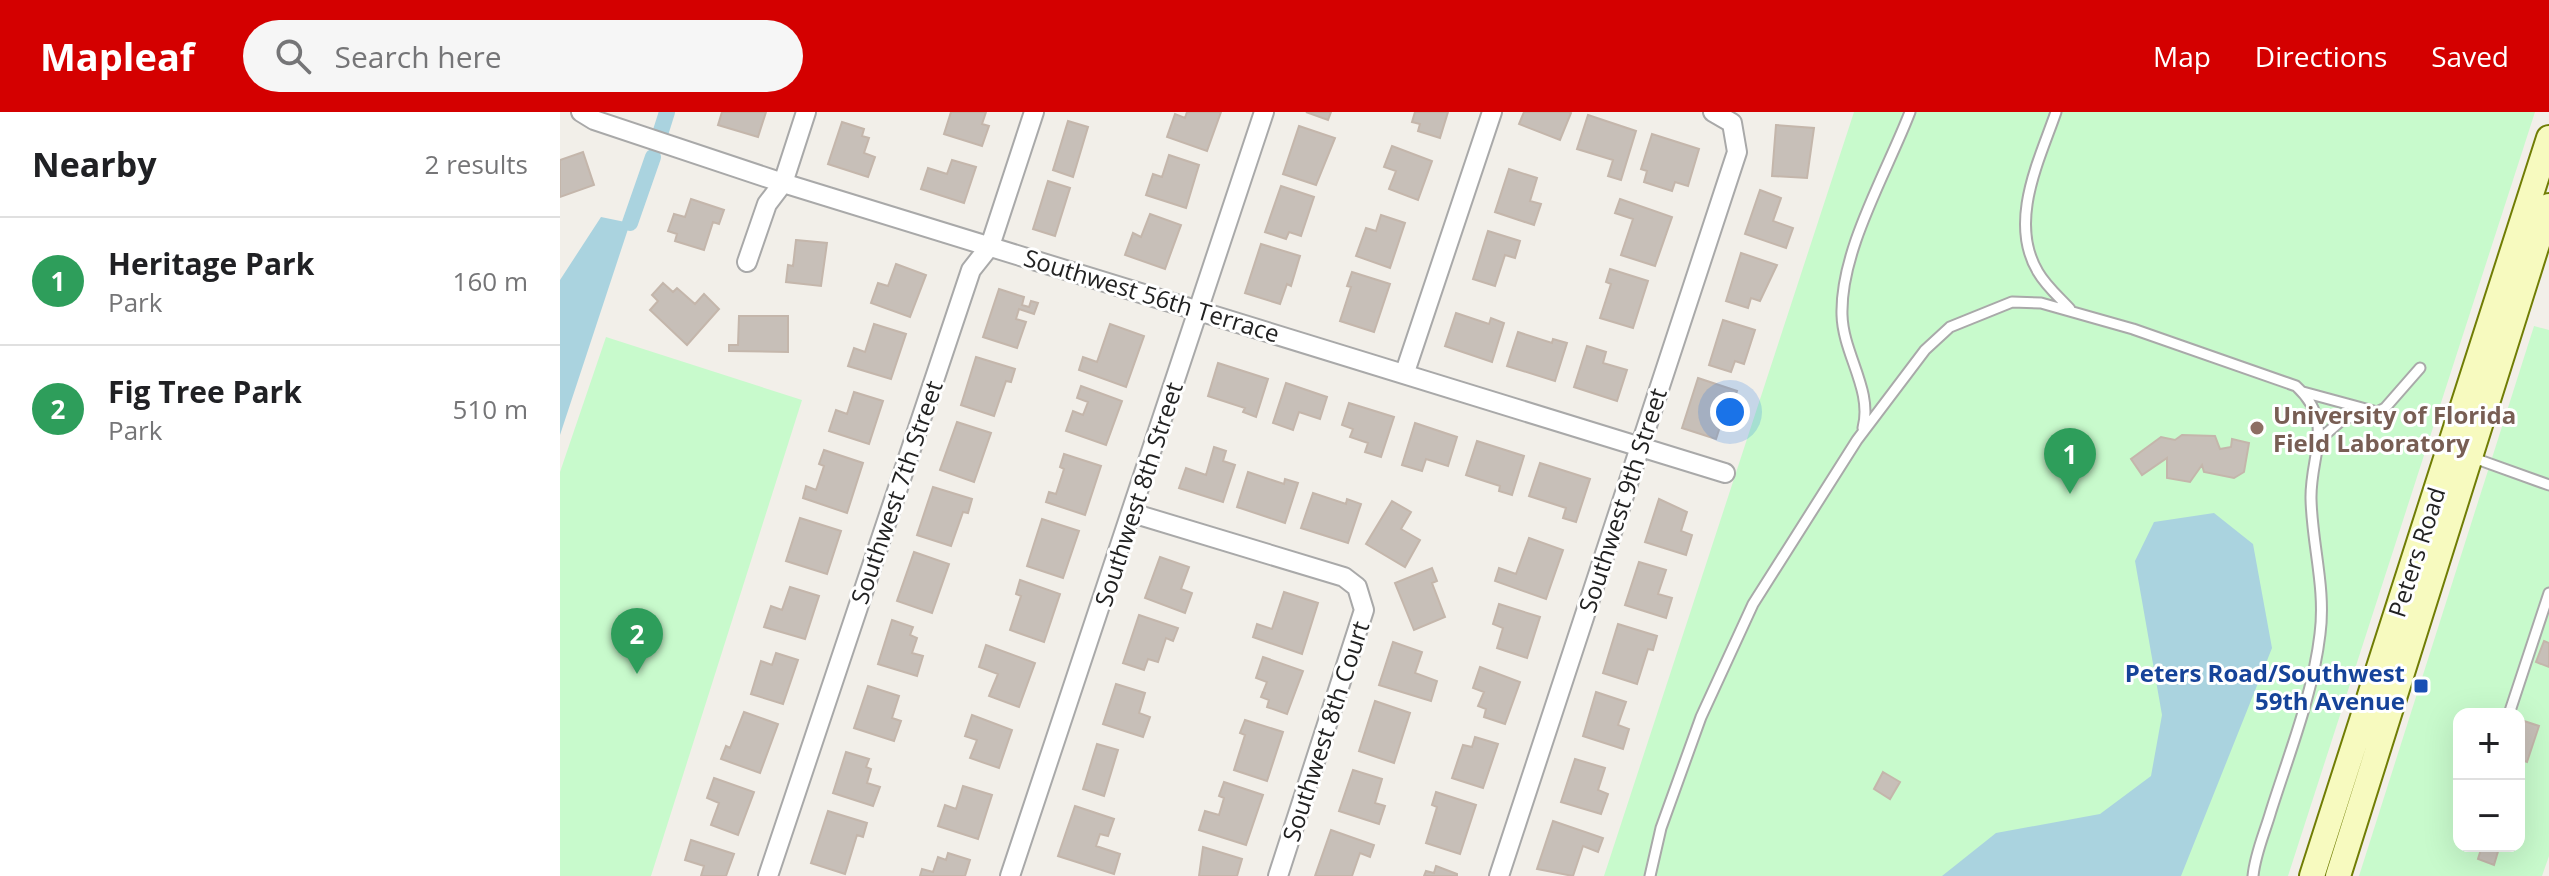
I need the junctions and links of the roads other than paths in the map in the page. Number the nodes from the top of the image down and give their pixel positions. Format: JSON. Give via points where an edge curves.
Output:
{"nodes":[{"id":1,"x":581,"y":112,"type":"edge"},
{"id":2,"x":806,"y":112,"type":"edge"},
{"id":3,"x":1034,"y":112,"type":"edge"},
{"id":4,"x":1264,"y":112,"type":"edge"},
{"id":5,"x":1492,"y":112,"type":"edge"},
{"id":6,"x":1713,"y":112,"type":"edge"},
{"id":7,"x":1910,"y":112,"type":"edge"},
{"id":8,"x":2056,"y":112,"type":"edge"},
{"id":9,"x":2549,"y":138,"type":"edge"},
{"id":10,"x":783,"y":183,"type":"junction"},
{"id":11,"x":2549,"y":206,"type":"edge"},
{"id":12,"x":990,"y":246,"type":"junction"},
{"id":13,"x":747,"y":262,"type":"dead end"},
{"id":14,"x":2070,"y":309,"type":"junction"},
{"id":15,"x":1199,"y":310,"type":"junction"},
{"id":16,"x":2420,"y":368,"type":"dead end"},
{"id":17,"x":1405,"y":372,"type":"junction"},
{"id":18,"x":2302,"y":392,"type":"junction"},
{"id":19,"x":2377,"y":412,"type":"junction"},
{"id":20,"x":2320,"y":439,"type":"junction"},
{"id":21,"x":1857,"y":440,"type":"junction"},
{"id":22,"x":1640,"y":446,"type":"junction"},
{"id":23,"x":2460,"y":453,"type":"junction"},
{"id":24,"x":1725,"y":473,"type":"dead end"},
{"id":25,"x":2549,"y":485,"type":"edge"},
{"id":26,"x":1132,"y":513,"type":"junction"},
{"id":27,"x":2549,"y":593,"type":"edge"},
{"id":28,"x":2511,"y":708,"type":"edge"},
{"id":29,"x":768,"y":876,"type":"edge"},
{"id":30,"x":1010,"y":876,"type":"edge"},
{"id":31,"x":1278,"y":876,"type":"edge"},
{"id":32,"x":1499,"y":876,"type":"edge"},
{"id":33,"x":1650,"y":876,"type":"edge"},
{"id":34,"x":2253,"y":876,"type":"edge"},
{"id":35,"x":2312,"y":876,"type":"edge"},
{"id":36,"x":2338,"y":876,"type":"edge"}],
"edges":[{"from":1,"to":10,"type":"street","name":"Southwest 56th Terrace"},
{"from":2,"to":10,"type":"street"},
{"from":3,"to":12,"type":"street","name":"Southwest 7th Street"},
{"from":4,"to":15,"type":"street","name":"Southwest 8th Street"},
{"from":5,"to":17,"type":"street"},
{"from":6,"to":22,"type":"street","name":"Southwest 9th Street","via":[[1732,123],[1737,152]]},
{"from":7,"to":21,"type":"lane","via":[[1844,286],[1844,333],[1866,406]]},
{"from":8,"to":14,"type":"lane","via":[[2026,202],[2026,237],[2038,272]]},
{"from":9,"to":23,"type":"main road","name":"Peters Road"},
{"from":10,"to":12,"type":"street","name":"Southwest 56th Terrace"},
{"from":10,"to":13,"type":"street","via":[[767,204]]},
{"from":11,"to":23,"type":"main road","name":"Peters Road"},
{"from":12,"to":15,"type":"street","name":"Southwest 56th Terrace"},
{"from":12,"to":29,"type":"street","name":"Southwest 7th Street","via":[[971,270]]},
{"from":14,"to":18,"type":"lane"},
{"from":14,"to":21,"type":"lane","via":[[2012,302],[1950,327],[1925,350]]},
{"from":15,"to":17,"type":"street","name":"Southwest 56th Terrace"},
{"from":15,"to":26,"type":"street","name":"Southwest 8th Street"},
{"from":16,"to":19,"type":"lane"},
{"from":17,"to":22,"type":"street","name":"Southwest 56th Terrace"},
{"from":18,"to":19,"type":"lane"},
{"from":18,"to":20,"type":"lane","via":[[2314,404]]},
{"from":19,"to":20,"type":"lane","via":[[2343,419]]},
{"from":20,"to":34,"type":"lane","via":[[2311,471],[2311,502],[2322,594],[2320,634]]},
{"from":21,"to":33,"type":"lane","via":[[1767,580],[1726,658],[1678,778]]},
{"from":22,"to":24,"type":"street","name":"Southwest 56th Terrace"},
{"from":22,"to":32,"type":"street","name":"Southwest 9th Street"},
{"from":23,"to":25,"type":"lane"},
{"from":23,"to":35,"type":"main road","name":"Peters Road"},
{"from":23,"to":36,"type":"main road","name":"Peters Road"},
{"from":26,"to":30,"type":"street","name":"Southwest 8th Street"},
{"from":26,"to":31,"type":"street","name":"Southwest 8th Court","via":[[1344,577],[1357,587],[1364,610]]},
{"from":27,"to":28,"type":"lane"}]}
